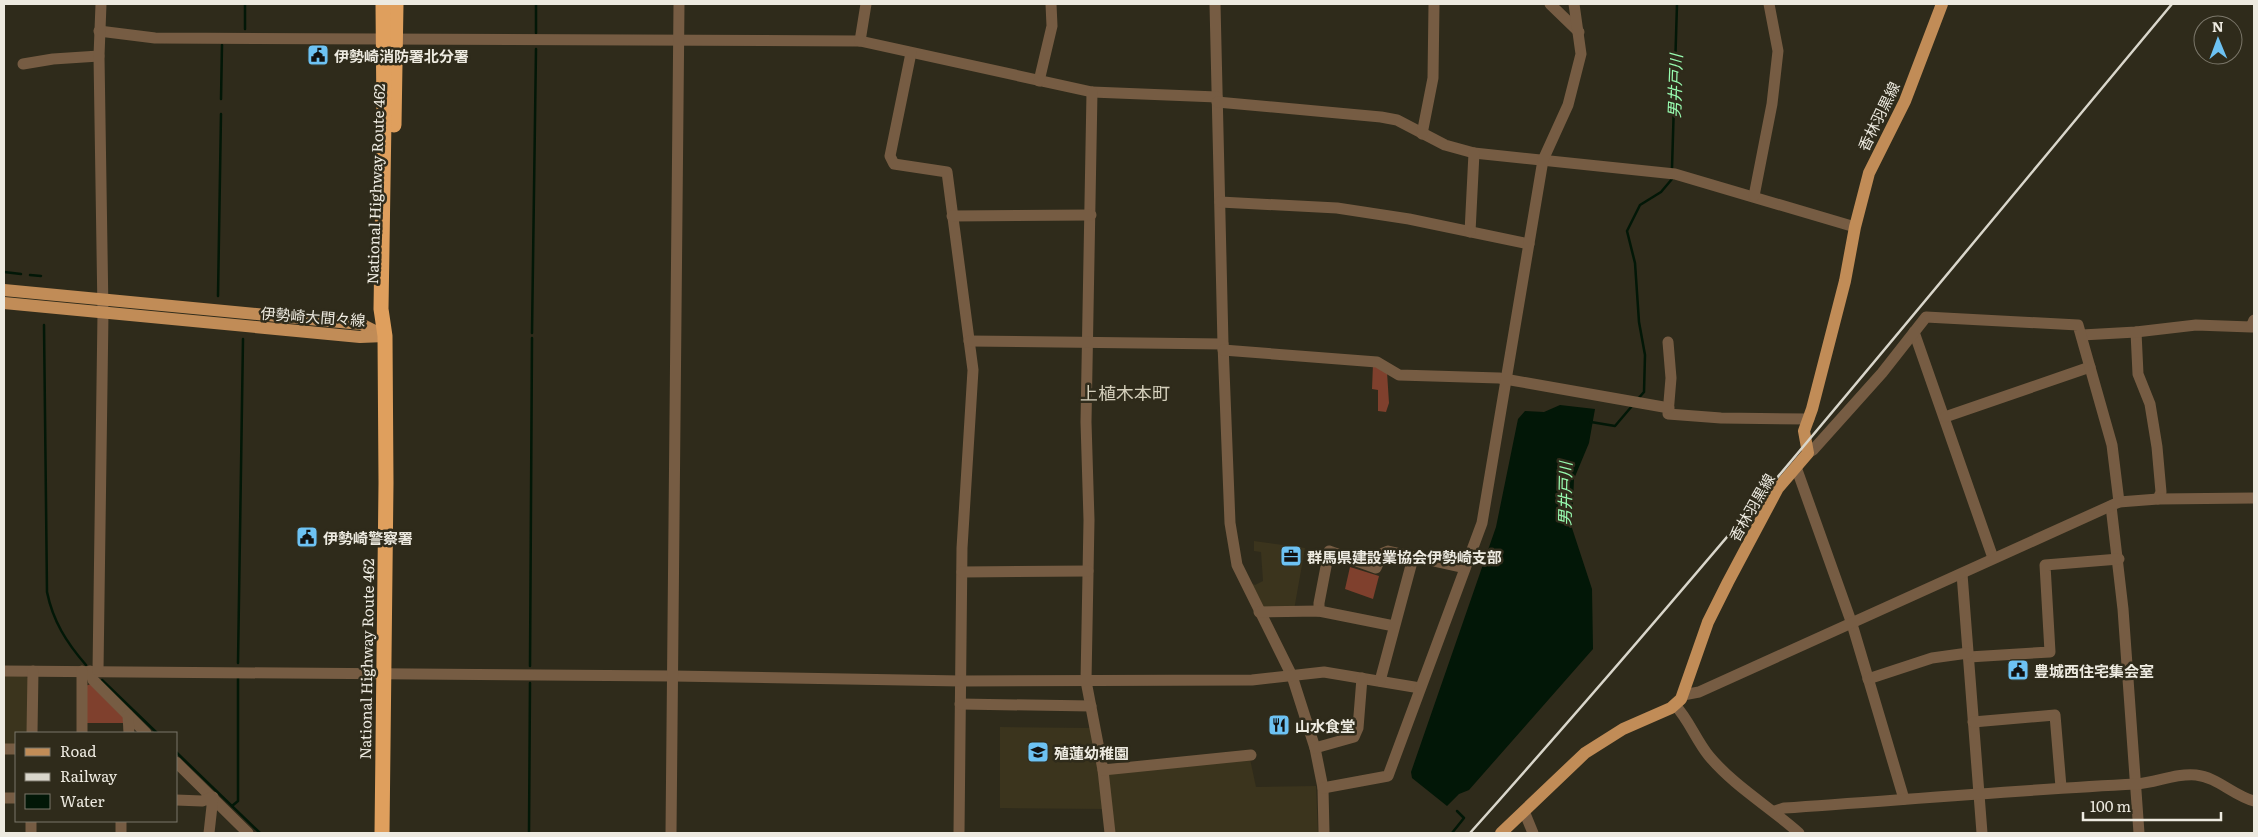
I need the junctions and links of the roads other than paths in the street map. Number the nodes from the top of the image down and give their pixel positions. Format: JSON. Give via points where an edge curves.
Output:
{"nodes":[{"id":1,"x":100,"y":4,"type":"edge"},
{"id":2,"x":383,"y":4,"type":"edge"},
{"id":3,"x":396,"y":4,"type":"edge"},
{"id":4,"x":679,"y":4,"type":"edge"},
{"id":5,"x":866,"y":4,"type":"edge"},
{"id":6,"x":1051,"y":4,"type":"edge"},
{"id":7,"x":1215,"y":4,"type":"edge"},
{"id":8,"x":1434,"y":4,"type":"edge"},
{"id":9,"x":1550,"y":4,"type":"edge"},
{"id":10,"x":1574,"y":4,"type":"edge"},
{"id":11,"x":1769,"y":4,"type":"edge"},
{"id":12,"x":1942,"y":4,"type":"edge"},
{"id":13,"x":99,"y":31,"type":"junction"},
{"id":14,"x":1579,"y":32,"type":"junction"},
{"id":15,"x":390,"y":39,"type":"junction"},
{"id":16,"x":679,"y":41,"type":"junction"},
{"id":17,"x":860,"y":41,"type":"junction"},
{"id":18,"x":911,"y":52,"type":"junction"},
{"id":19,"x":99,"y":56,"type":"junction"},
{"id":20,"x":23,"y":64,"type":"dead end"},
{"id":21,"x":1039,"y":81,"type":"junction"},
{"id":22,"x":1092,"y":92,"type":"junction"},
{"id":23,"x":1217,"y":100,"type":"junction"},
{"id":24,"x":1422,"y":134,"type":"junction"},
{"id":25,"x":1474,"y":152,"type":"junction"},
{"id":26,"x":1543,"y":160,"type":"junction"},
{"id":27,"x":1754,"y":196,"type":"junction"},
{"id":28,"x":1220,"y":202,"type":"junction"},
{"id":29,"x":1091,"y":215,"type":"junction"},
{"id":30,"x":952,"y":216,"type":"junction"},
{"id":31,"x":1855,"y":227,"type":"junction"},
{"id":32,"x":1470,"y":232,"type":"junction"},
{"id":33,"x":1529,"y":244,"type":"junction"},
{"id":34,"x":4,"y":290,"type":"edge"},
{"id":35,"x":103,"y":299,"type":"junction"},
{"id":36,"x":4,"y":303,"type":"edge"},
{"id":37,"x":103,"y":313,"type":"junction"},
{"id":38,"x":2254,"y":320,"type":"edge"},
{"id":39,"x":1914,"y":332,"type":"junction"},
{"id":40,"x":2136,"y":332,"type":"junction"},
{"id":41,"x":2082,"y":334,"type":"junction"},
{"id":42,"x":385,"y":336,"type":"junction"},
{"id":43,"x":969,"y":342,"type":"junction"},
{"id":44,"x":1668,"y":342,"type":"dead end"},
{"id":45,"x":1089,"y":343,"type":"junction"},
{"id":46,"x":1223,"y":347,"type":"junction"},
{"id":47,"x":2090,"y":367,"type":"junction"},
{"id":48,"x":1506,"y":380,"type":"junction"},
{"id":49,"x":1669,"y":408,"type":"junction"},
{"id":50,"x":1945,"y":417,"type":"junction"},
{"id":51,"x":1809,"y":418,"type":"junction"},
{"id":52,"x":1808,"y":453,"type":"junction"},
{"id":53,"x":1796,"y":467,"type":"junction"},
{"id":54,"x":2158,"y":498,"type":"junction"},
{"id":55,"x":2254,"y":498,"type":"edge"},
{"id":56,"x":2115,"y":504,"type":"junction"},
{"id":57,"x":1414,"y":558,"type":"junction"},
{"id":58,"x":1993,"y":558,"type":"junction"},
{"id":59,"x":2119,"y":559,"type":"junction"},
{"id":60,"x":1465,"y":568,"type":"junction"},
{"id":61,"x":1088,"y":571,"type":"junction"},
{"id":62,"x":962,"y":572,"type":"junction"},
{"id":63,"x":1962,"y":574,"type":"junction"},
{"id":64,"x":1319,"y":611,"type":"junction"},
{"id":65,"x":1259,"y":612,"type":"junction"},
{"id":66,"x":1852,"y":624,"type":"junction"},
{"id":67,"x":1394,"y":626,"type":"junction"},
{"id":68,"x":1969,"y":655,"type":"junction"},
{"id":69,"x":4,"y":671,"type":"edge"},
{"id":70,"x":33,"y":671,"type":"junction"},
{"id":71,"x":90,"y":671,"type":"junction"},
{"id":72,"x":383,"y":673,"type":"junction"},
{"id":73,"x":673,"y":676,"type":"junction"},
{"id":74,"x":1292,"y":676,"type":"junction"},
{"id":75,"x":1362,"y":678,"type":"junction"},
{"id":76,"x":1868,"y":679,"type":"junction"},
{"id":77,"x":961,"y":681,"type":"junction"},
{"id":78,"x":1086,"y":681,"type":"junction"},
{"id":79,"x":1380,"y":681,"type":"junction"},
{"id":80,"x":1420,"y":688,"type":"junction"},
{"id":81,"x":1679,"y":700,"type":"junction"},
{"id":82,"x":960,"y":704,"type":"junction"},
{"id":83,"x":1090,"y":706,"type":"junction"},
{"id":84,"x":128,"y":715,"type":"junction"},
{"id":85,"x":1973,"y":722,"type":"junction"},
{"id":86,"x":32,"y":732,"type":"edge"},
{"id":87,"x":82,"y":732,"type":"edge"},
{"id":88,"x":128,"y":732,"type":"edge"},
{"id":89,"x":145,"y":732,"type":"edge"},
{"id":90,"x":1315,"y":748,"type":"junction"},
{"id":91,"x":1251,"y":755,"type":"dead end"},
{"id":92,"x":178,"y":764,"type":"edge"},
{"id":93,"x":1103,"y":770,"type":"junction"},
{"id":94,"x":2136,"y":784,"type":"junction"},
{"id":95,"x":2061,"y":787,"type":"junction"},
{"id":96,"x":1323,"y":788,"type":"junction"},
{"id":97,"x":1979,"y":794,"type":"junction"},
{"id":98,"x":213,"y":798,"type":"junction"},
{"id":99,"x":1904,"y":799,"type":"junction"},
{"id":100,"x":178,"y":800,"type":"edge"},
{"id":101,"x":2254,"y":800,"type":"edge"},
{"id":102,"x":1524,"y":811,"type":"junction"},
{"id":103,"x":1775,"y":811,"type":"junction"},
{"id":104,"x":209,"y":833,"type":"edge"},
{"id":105,"x":248,"y":833,"type":"edge"},
{"id":106,"x":382,"y":833,"type":"edge"},
{"id":107,"x":671,"y":833,"type":"edge"},
{"id":108,"x":959,"y":833,"type":"edge"},
{"id":109,"x":1110,"y":833,"type":"edge"},
{"id":110,"x":1324,"y":833,"type":"edge"},
{"id":111,"x":1501,"y":833,"type":"edge"},
{"id":112,"x":1534,"y":833,"type":"edge"},
{"id":113,"x":1799,"y":833,"type":"edge"},
{"id":114,"x":1982,"y":833,"type":"edge"},
{"id":115,"x":2139,"y":833,"type":"edge"}],
"edges":[{"from":1,"to":13,"type":"street"},
{"from":2,"to":15,"type":"highway","name":"National Highway Route 462"},
{"from":3,"to":15,"type":"highway","name":"National Highway Route 462"},
{"from":4,"to":16,"type":"street"},
{"from":5,"to":17,"type":"street"},
{"from":6,"to":21,"type":"street","via":[[1052,26]]},
{"from":7,"to":23,"type":"street"},
{"from":8,"to":24,"type":"street","via":[[1433,78]]},
{"from":9,"to":14,"type":"street"},
{"from":10,"to":14,"type":"street"},
{"from":11,"to":27,"type":"street","via":[[1778,51],[1772,104]]},
{"from":12,"to":31,"type":"main road","name":"香林羽黒線","via":[[1905,101],[1869,173]]},
{"from":13,"to":15,"type":"street","via":[[156,38]]},
{"from":13,"to":19,"type":"street"},
{"from":14,"to":26,"type":"street","via":[[1581,54],[1568,105]]},
{"from":15,"to":16,"type":"street"},
{"from":15,"to":42,"type":"highway","name":"National Highway Route 462","via":[[384,120],[381,309]]},
{"from":16,"to":17,"type":"street"},
{"from":16,"to":73,"type":"street"},
{"from":17,"to":18,"type":"street"},
{"from":18,"to":21,"type":"street"},
{"from":18,"to":30,"type":"street","via":[[890,156],[894,164],[947,172]]},
{"from":19,"to":20,"type":"street","via":[[53,58]]},
{"from":19,"to":35,"type":"street"},
{"from":21,"to":22,"type":"street"},
{"from":22,"to":23,"type":"street"},
{"from":22,"to":29,"type":"street"},
{"from":23,"to":24,"type":"street","via":[[1381,117],[1397,120]]},
{"from":23,"to":28,"type":"street"},
{"from":24,"to":25,"type":"street","via":[[1445,146]]},
{"from":25,"to":26,"type":"street"},
{"from":25,"to":32,"type":"street"},
{"from":26,"to":27,"type":"street","via":[[1675,174]]},
{"from":26,"to":33,"type":"street"},
{"from":27,"to":31,"type":"street"},
{"from":28,"to":32,"type":"street","via":[[1337,208]]},
{"from":28,"to":46,"type":"street"},
{"from":29,"to":30,"type":"street"},
{"from":29,"to":45,"type":"street"},
{"from":30,"to":43,"type":"street"},
{"from":31,"to":51,"type":"main road","name":"香林羽黒線","via":[[1845,281]]},
{"from":32,"to":33,"type":"street"},
{"from":33,"to":48,"type":"street"},
{"from":34,"to":35,"type":"main road","name":"伊勢崎大間々線"},
{"from":35,"to":37,"type":"street"},
{"from":35,"to":42,"type":"main road","name":"伊勢崎大間々線","via":[[361,324]]},
{"from":36,"to":37,"type":"main road","name":"伊勢崎大間々線"},
{"from":37,"to":42,"type":"main road","name":"伊勢崎大間々線","via":[[360,337]]},
{"from":37,"to":71,"type":"street"},
{"from":38,"to":40,"type":"street","via":[[2251,327],[2196,325]]},
{"from":39,"to":41,"type":"street","via":[[1926,318],[2078,325]]},
{"from":39,"to":50,"type":"street"},
{"from":39,"to":52,"type":"street","via":[[1882,374]]},
{"from":40,"to":41,"type":"street"},
{"from":40,"to":54,"type":"street","via":[[2138,374],[2150,404],[2157,447],[2161,492]]},
{"from":41,"to":47,"type":"street"},
{"from":42,"to":72,"type":"highway","name":"National Highway Route 462"},
{"from":43,"to":45,"type":"street"},
{"from":43,"to":62,"type":"street","via":[[973,370]]},
{"from":44,"to":49,"type":"street"},
{"from":45,"to":46,"type":"street"},
{"from":45,"to":61,"type":"street","via":[[1086,422]]},
{"from":46,"to":48,"type":"street","via":[[1377,362],[1399,375]]},
{"from":46,"to":65,"type":"street","via":[[1230,523],[1237,565]]},
{"from":47,"to":50,"type":"street"},
{"from":47,"to":56,"type":"street","via":[[2112,445]]},
{"from":48,"to":49,"type":"street"},
{"from":48,"to":60,"type":"street","via":[[1482,523]]},
{"from":49,"to":51,"type":"street","via":[[1668,414],[1674,415]]},
{"from":50,"to":58,"type":"street"},
{"from":51,"to":52,"type":"main road","name":"香林羽黒線","via":[[1804,435]]},
{"from":52,"to":53,"type":"main road","name":"香林羽黒線"},
{"from":53,"to":66,"type":"street"},
{"from":53,"to":81,"type":"main road","name":"香林羽黒線","via":[[1778,488],[1718,602]]},
{"from":54,"to":55,"type":"street"},
{"from":54,"to":56,"type":"street"},
{"from":56,"to":58,"type":"street"},
{"from":56,"to":59,"type":"street"},
{"from":57,"to":60,"type":"street"},
{"from":57,"to":64,"type":"street","via":[[1388,551],[1382,553],[1376,568],[1329,551]]},
{"from":57,"to":67,"type":"street"},
{"from":58,"to":63,"type":"street"},
{"from":59,"to":68,"type":"street","via":[[2045,565],[2050,652]]},
{"from":59,"to":94,"type":"street"},
{"from":60,"to":80,"type":"street"},
{"from":61,"to":62,"type":"street"},
{"from":61,"to":78,"type":"street"},
{"from":62,"to":77,"type":"street"},
{"from":63,"to":66,"type":"street"},
{"from":63,"to":68,"type":"street"},
{"from":64,"to":65,"type":"street"},
{"from":64,"to":67,"type":"street"},
{"from":65,"to":74,"type":"street"},
{"from":66,"to":76,"type":"street"},
{"from":66,"to":81,"type":"street"},
{"from":67,"to":79,"type":"street"},
{"from":68,"to":76,"type":"street","via":[[1932,658]]},
{"from":68,"to":85,"type":"street"},
{"from":69,"to":70,"type":"street"},
{"from":70,"to":71,"type":"street"},
{"from":70,"to":86,"type":"street"},
{"from":71,"to":72,"type":"street"},
{"from":71,"to":84,"type":"street","via":[[93,680]]},
{"from":71,"to":87,"type":"street"},
{"from":72,"to":73,"type":"street"},
{"from":72,"to":106,"type":"highway","name":"National Highway Route 462"},
{"from":73,"to":77,"type":"street"},
{"from":73,"to":107,"type":"street"},
{"from":74,"to":75,"type":"street","via":[[1324,672]]},
{"from":74,"to":78,"type":"street","via":[[1252,680]]},
{"from":74,"to":90,"type":"street"},
{"from":75,"to":79,"type":"street"},
{"from":75,"to":90,"type":"street","via":[[1358,728],[1354,737]]},
{"from":76,"to":99,"type":"street"},
{"from":77,"to":78,"type":"street"},
{"from":77,"to":82,"type":"street"},
{"from":78,"to":83,"type":"street"},
{"from":79,"to":80,"type":"street"},
{"from":80,"to":96,"type":"street","via":[[1388,776]]},
{"from":81,"to":102,"type":"main road","via":[[1585,753]]},
{"from":81,"to":103,"type":"street","via":[[1708,755],[1730,777]]},
{"from":82,"to":83,"type":"street"},
{"from":82,"to":108,"type":"street"},
{"from":83,"to":93,"type":"street"},
{"from":84,"to":88,"type":"street"},
{"from":84,"to":89,"type":"street"},
{"from":85,"to":95,"type":"street","via":[[2055,715]]},
{"from":85,"to":97,"type":"street"},
{"from":90,"to":96,"type":"street"},
{"from":91,"to":93,"type":"street"},
{"from":92,"to":98,"type":"street"},
{"from":93,"to":109,"type":"street"},
{"from":94,"to":95,"type":"street"},
{"from":94,"to":101,"type":"street","via":[[2197,775]]},
{"from":94,"to":115,"type":"street"},
{"from":95,"to":97,"type":"street"},
{"from":96,"to":110,"type":"street"},
{"from":97,"to":99,"type":"street"},
{"from":97,"to":114,"type":"street"},
{"from":98,"to":100,"type":"street"},
{"from":98,"to":104,"type":"street"},
{"from":98,"to":105,"type":"street"},
{"from":99,"to":103,"type":"street"},
{"from":102,"to":111,"type":"main road"},
{"from":102,"to":112,"type":"street"},
{"from":103,"to":113,"type":"street"}]}
